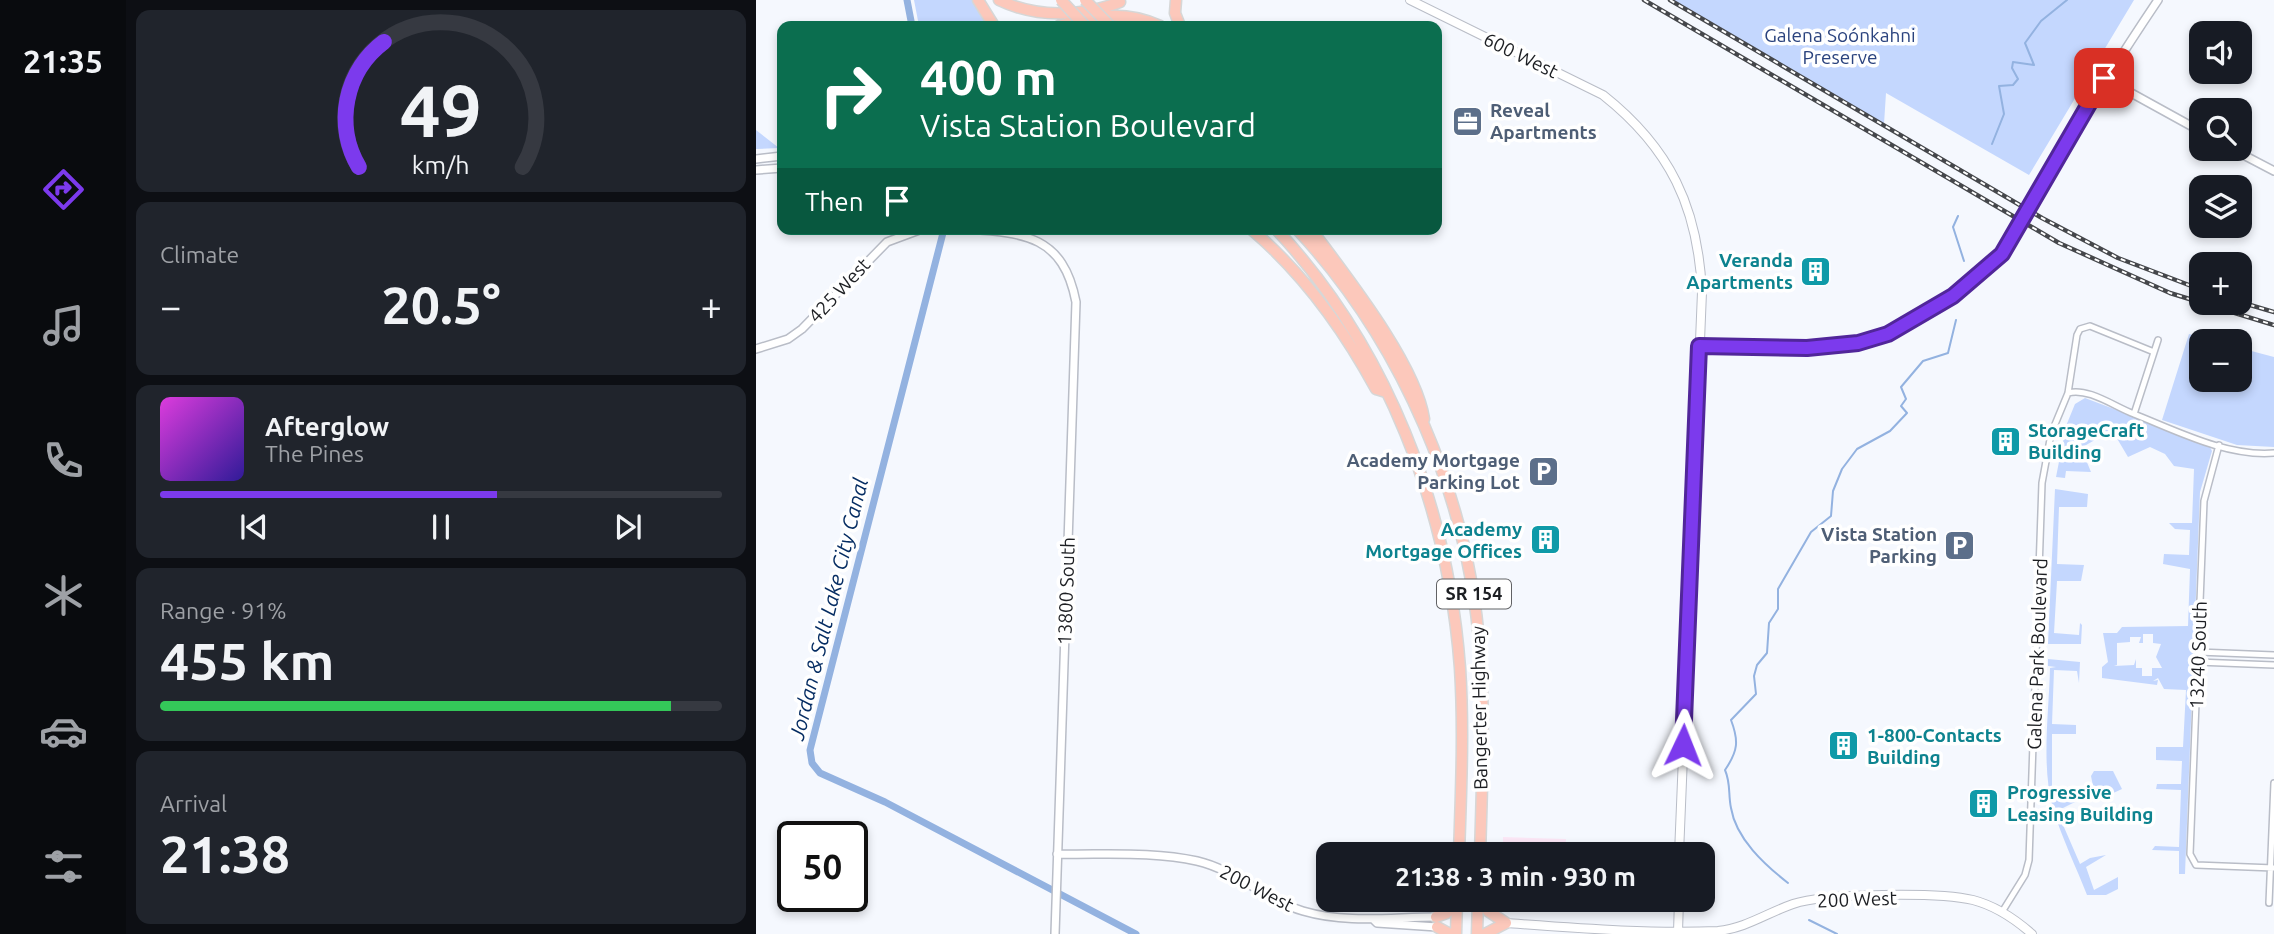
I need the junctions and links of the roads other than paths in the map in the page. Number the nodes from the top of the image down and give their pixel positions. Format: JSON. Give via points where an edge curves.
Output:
{"nodes":[{"id":1,"x":978,"y":0,"type":"edge"},
{"id":2,"x":999,"y":0,"type":"edge"},
{"id":3,"x":1060,"y":0,"type":"edge"},
{"id":4,"x":1176,"y":0,"type":"edge"},
{"id":5,"x":1403,"y":0,"type":"edge"},
{"id":6,"x":1411,"y":0,"type":"edge"},
{"id":7,"x":2158,"y":0,"type":"edge"},
{"id":8,"x":1121,"y":1,"type":"edge"},
{"id":9,"x":1085,"y":13,"type":"edge"},
{"id":10,"x":991,"y":21,"type":"edge"},
{"id":11,"x":1065,"y":21,"type":"edge"},
{"id":12,"x":1069,"y":21,"type":"edge"},
{"id":13,"x":1144,"y":21,"type":"edge"},
{"id":14,"x":1178,"y":21,"type":"edge"},
{"id":15,"x":2104,"y":78,"type":"junction"},
{"id":16,"x":2189,"y":125,"type":"edge"},
{"id":17,"x":777,"y":157,"type":"edge"},
{"id":18,"x":756,"y":159,"type":"edge"},
{"id":19,"x":2252,"y":159,"type":"edge"},
{"id":20,"x":777,"y":168,"type":"edge"},
{"id":21,"x":756,"y":170,"type":"edge"},
{"id":22,"x":2274,"y":171,"type":"edge"},
{"id":23,"x":907,"y":235,"type":"edge"},
{"id":24,"x":1019,"y":235,"type":"edge"},
{"id":25,"x":1037,"y":235,"type":"edge"},
{"id":26,"x":1257,"y":235,"type":"edge"},
{"id":27,"x":1281,"y":235,"type":"edge"},
{"id":28,"x":1302,"y":235,"type":"edge"},
{"id":29,"x":1315,"y":235,"type":"edge"},
{"id":30,"x":1043,"y":243,"type":"junction"},
{"id":31,"x":2158,"y":340,"type":"dead end"},
{"id":32,"x":1699,"y":346,"type":"junction"},
{"id":33,"x":756,"y":349,"type":"edge"},
{"id":34,"x":2154,"y":352,"type":"junction"},
{"id":35,"x":1387,"y":393,"type":"junction"},
{"id":36,"x":2068,"y":393,"type":"junction"},
{"id":37,"x":2134,"y":414,"type":"junction"},
{"id":38,"x":1425,"y":428,"type":"junction"},
{"id":39,"x":2219,"y":445,"type":"junction"},
{"id":40,"x":2274,"y":453,"type":"edge"},
{"id":41,"x":2198,"y":652,"type":"junction"},
{"id":42,"x":2274,"y":655,"type":"edge"},
{"id":43,"x":2197,"y":662,"type":"junction"},
{"id":44,"x":2274,"y":665,"type":"edge"},
{"id":45,"x":2274,"y":783,"type":"edge"},
{"id":46,"x":1459,"y":842,"type":"edge"},
{"id":47,"x":1480,"y":842,"type":"edge"},
{"id":48,"x":1679,"y":842,"type":"edge"},
{"id":49,"x":1058,"y":854,"type":"junction"},
{"id":50,"x":2272,"y":868,"type":"edge"},
{"id":51,"x":2269,"y":903,"type":"dead end"},
{"id":52,"x":1447,"y":912,"type":"edge"},
{"id":53,"x":1457,"y":912,"type":"edge"},
{"id":54,"x":1480,"y":912,"type":"edge"},
{"id":55,"x":1490,"y":912,"type":"edge"},
{"id":56,"x":1679,"y":912,"type":"edge"},
{"id":57,"x":2002,"y":912,"type":"junction"},
{"id":58,"x":1437,"y":922,"type":"junction"},
{"id":59,"x":1506,"y":923,"type":"junction"},
{"id":60,"x":1678,"y":933,"type":"edge"},
{"id":61,"x":1055,"y":934,"type":"edge"},
{"id":62,"x":1450,"y":934,"type":"edge"},
{"id":63,"x":1456,"y":934,"type":"edge"},
{"id":64,"x":1477,"y":934,"type":"edge"},
{"id":65,"x":1485,"y":934,"type":"edge"},
{"id":66,"x":2032,"y":934,"type":"edge"}],
"edges":[{"from":1,"to":10,"type":"highway"},
{"from":2,"to":9,"type":"highway","via":[[1029,11]]},
{"from":3,"to":9,"type":"highway","bridge":true},
{"from":4,"to":14,"type":"highway"},
{"from":5,"to":6,"type":"main road","name":"600 West"},
{"from":6,"to":32,"type":"main road","name":"600 West","via":[[1603,95],[1627,114],[1666,162],[1688,205],[1700,260]]},
{"from":7,"to":15,"type":"street"},
{"from":8,"to":9,"type":"highway"},
{"from":9,"to":11,"type":"street"},
{"from":9,"to":12,"type":"highway"},
{"from":9,"to":13,"type":"highway"},
{"from":15,"to":16,"type":"street"},
{"from":15,"to":32,"type":"street","via":[[2002,254],[1953,296],[1897,330],[1858,343],[1807,348]]},
{"from":17,"to":18,"type":"street"},
{"from":19,"to":22,"type":"street"},
{"from":20,"to":21,"type":"street"},
{"from":23,"to":33,"type":"street","name":"425 West","via":[[887,243],[802,329],[788,339]]},
{"from":24,"to":30,"type":"street"},
{"from":25,"to":30,"type":"street"},
{"from":26,"to":35,"type":"highway","via":[[1311,290],[1376,389]]},
{"from":27,"to":35,"type":"highway","name":"Bangerter Highway","number":"SR 154","via":[[1341,309]]},
{"from":28,"to":38,"type":"highway","name":"Bangerter Highway","number":"SR 154","via":[[1371,327]]},
{"from":29,"to":38,"type":"highway","via":[[1391,345],[1422,405]]},
{"from":30,"to":49,"type":"street","name":"13800 South","via":[[1072,281],[1076,302]]},
{"from":31,"to":34,"type":"street"},
{"from":32,"to":48,"type":"main road","name":"600 West"},
{"from":34,"to":36,"type":"street","name":"Galena Park Boulevard","via":[[2085,326],[2077,335]]},
{"from":34,"to":37,"type":"street"},
{"from":35,"to":46,"type":"highway","name":"Bangerter Highway","number":"SR 154","via":[[1432,511],[1453,607],[1462,727]]},
{"from":36,"to":37,"type":"street","via":[[2083,392]]},
{"from":36,"to":57,"type":"street","name":"Galena Park Boulevard","via":[[2051,434],[2042,483],[2030,852],[2025,876]]},
{"from":37,"to":39,"type":"street"},
{"from":38,"to":47,"type":"highway","name":"Bangerter Highway","number":"SR 154","via":[[1461,531],[1476,614],[1483,701]]},
{"from":39,"to":40,"type":"street"},
{"from":39,"to":41,"type":"street","name":"13240 South","via":[[2205,492]]},
{"from":41,"to":42,"type":"street"},
{"from":41,"to":43,"type":"street","name":"13240 South"},
{"from":43,"to":44,"type":"street"},
{"from":43,"to":50,"type":"street","name":"13240 South","via":[[2190,854],[2196,865]]},
{"from":45,"to":50,"type":"street"},
{"from":49,"to":58,"type":"street","name":"200 West","via":[[1198,861],[1305,912]]},
{"from":49,"to":61,"type":"street","name":"13800 South"},
{"from":50,"to":51,"type":"street"},
{"from":52,"to":58,"type":"highway"},
{"from":53,"to":63,"type":"highway"},
{"from":54,"to":64,"type":"highway"},
{"from":55,"to":59,"type":"highway"},
{"from":56,"to":60,"type":"main road"},
{"from":57,"to":60,"type":"main road","name":"200 West","via":[[1955,897],[1827,897],[1794,904],[1754,923]]},
{"from":57,"to":66,"type":"main road","name":"200 West"},
{"from":58,"to":62,"type":"highway"},
{"from":59,"to":60,"type":"main road","name":"200 West"},
{"from":59,"to":65,"type":"highway"}]}
